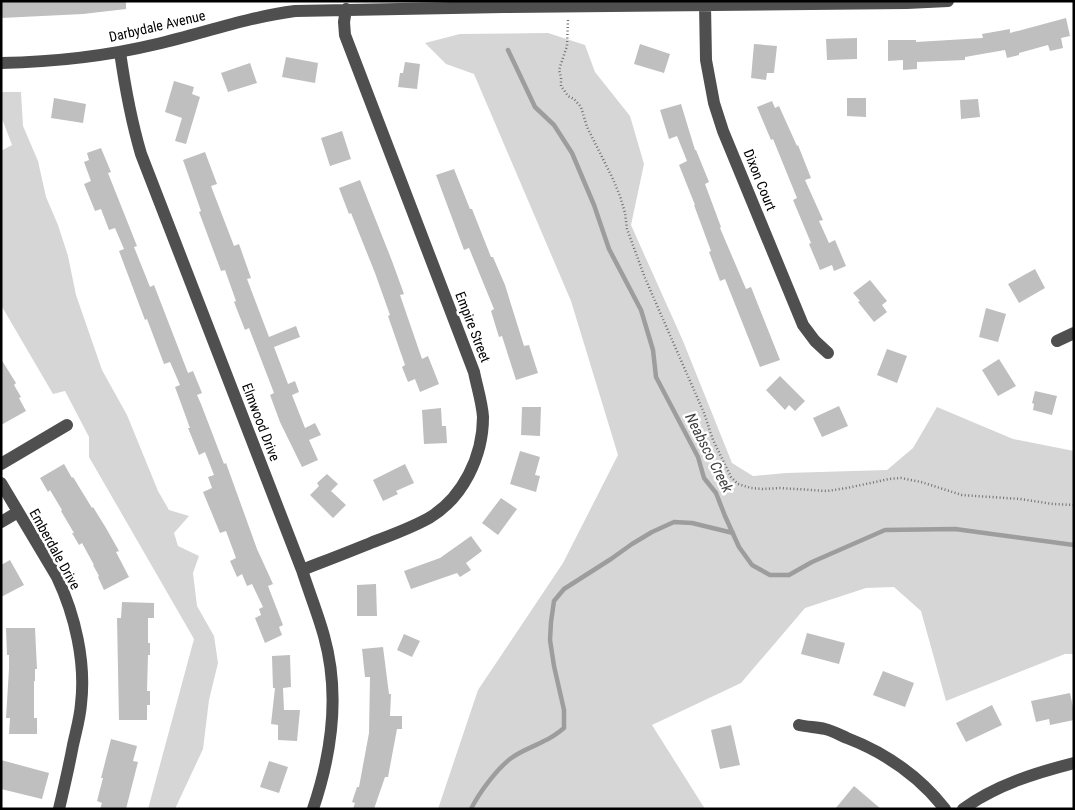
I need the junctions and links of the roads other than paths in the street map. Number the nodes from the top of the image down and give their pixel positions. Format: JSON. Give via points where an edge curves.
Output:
{"nodes":[{"id":1,"x":948,"y":1,"type":"edge"},
{"id":2,"x":705,"y":5,"type":"junction"},
{"id":3,"x":346,"y":9,"type":"junction"},
{"id":4,"x":120,"y":52,"type":"junction"},
{"id":5,"x":1,"y":63,"type":"edge"},
{"id":6,"x":1074,"y":334,"type":"edge"},
{"id":7,"x":1057,"y":341,"type":"dead end"},
{"id":8,"x":828,"y":353,"type":"dead end"},
{"id":9,"x":67,"y":425,"type":"dead end"},
{"id":10,"x":1,"y":464,"type":"edge"},
{"id":11,"x":1,"y":483,"type":"edge"},
{"id":12,"x":18,"y":512,"type":"junction"},
{"id":13,"x":1,"y":522,"type":"edge"},
{"id":14,"x":302,"y":570,"type":"junction"},
{"id":15,"x":799,"y":725,"type":"dead end"},
{"id":16,"x":1074,"y":763,"type":"edge"},
{"id":17,"x":59,"y":809,"type":"edge"},
{"id":18,"x":313,"y":809,"type":"edge"},
{"id":19,"x":945,"y":809,"type":"edge"},
{"id":20,"x":964,"y":809,"type":"edge"}],
"edges":[{"from":1,"to":2,"type":"street","name":"Darbydale Avenue"},
{"from":2,"to":3,"type":"street","name":"Darbydale Avenue"},
{"from":2,"to":8,"type":"street","name":"Dixon Court","via":[[708,74],[723,131],[803,325]]},
{"from":3,"to":4,"type":"street","name":"Darbydale Avenue","via":[[269,14]]},
{"from":3,"to":14,"type":"street","name":"Empire Street","via":[[345,35],[474,372],[483,415],[482,432],[473,468],[462,486],[430,517]]},
{"from":4,"to":5,"type":"street","name":"Darbydale Avenue"},
{"from":4,"to":14,"type":"street","name":"Elmwood Drive","via":[[141,154]]},
{"from":6,"to":7,"type":"street"},
{"from":9,"to":10,"type":"street"},
{"from":11,"to":12,"type":"street","name":"Emberdale Drive"},
{"from":12,"to":13,"type":"street"},
{"from":12,"to":17,"type":"street","name":"Emberdale Drive","via":[[63,591],[77,635],[82,666],[82,704]]},
{"from":14,"to":18,"type":"street","name":"Elmwood Drive","via":[[324,636],[332,682],[330,742]]},
{"from":15,"to":19,"type":"street","via":[[826,730],[892,759],[910,772]]},
{"from":16,"to":20,"type":"street","via":[[996,789]]}]}
